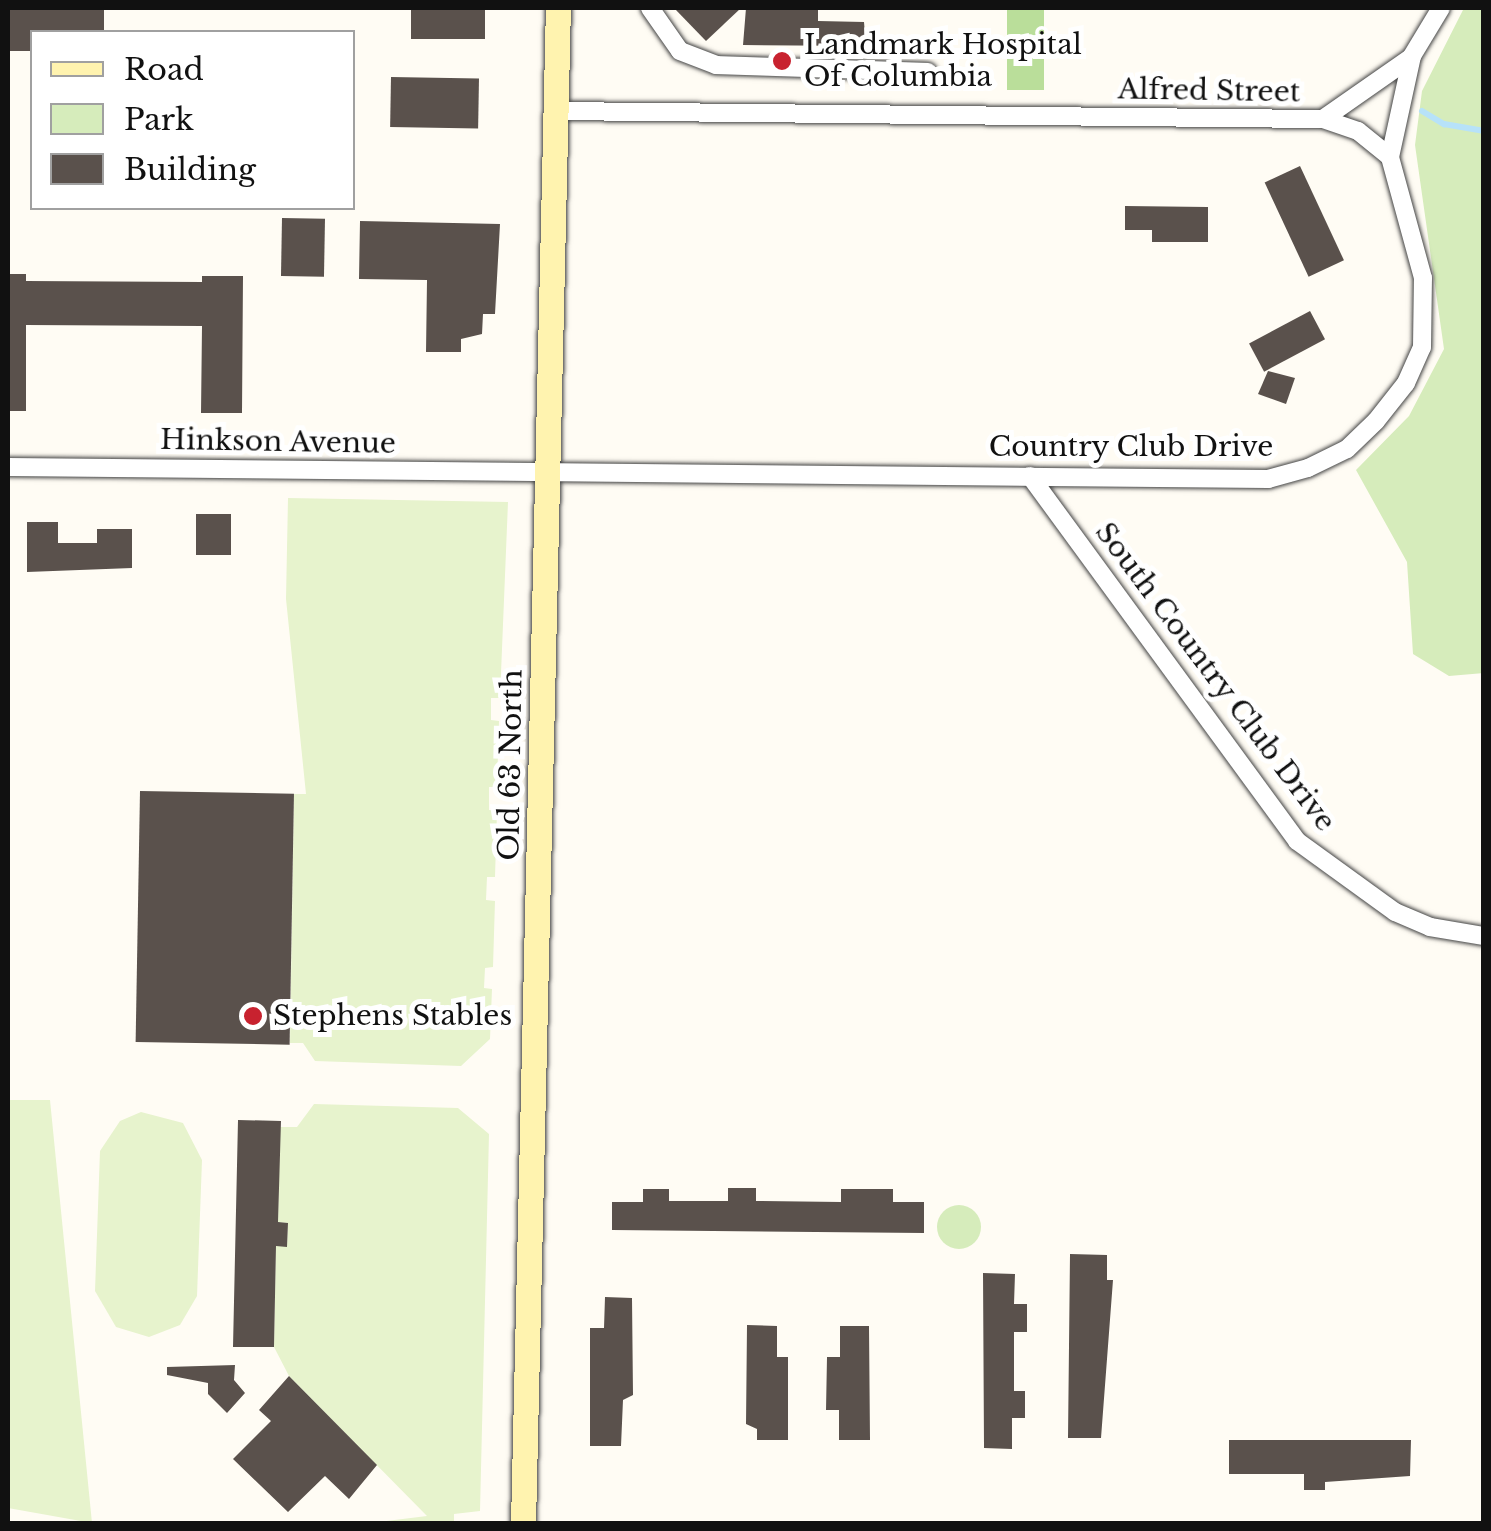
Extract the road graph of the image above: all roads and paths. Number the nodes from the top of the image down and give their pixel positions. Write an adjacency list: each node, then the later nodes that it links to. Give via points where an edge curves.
1 (558, 8): 6 (main road, Old 63 North)
2 (650, 8): 5 (street, via 680,51 716,65)
3 (1440, 8): 4 (street, Country Club Drive)
4 (1412, 56): 7 (street, Alfred Street); 8 (street, Country Club Drive)
5 (928, 72)
6 (555, 111): 7 (street, Alfred Street); 10 (main road, Old 63 North)
7 (1323, 119): 8 (street, Alfred Street, via 1358,130)
8 (1390, 157): 11 (street, Country Club Drive, via 1422,278 1422,347 1406,384 1347,449 1268,478)
9 (8, 467): 10 (street, Hinkson Avenue)
10 (548, 472): 11 (street, Country Club Drive); 13 (main road, Old 63 North)
11 (1030, 476): 12 (street, South Country Club Drive, via 1298,841 1395,912 1430,927)
12 (1484, 936)
13 (523, 1524)

